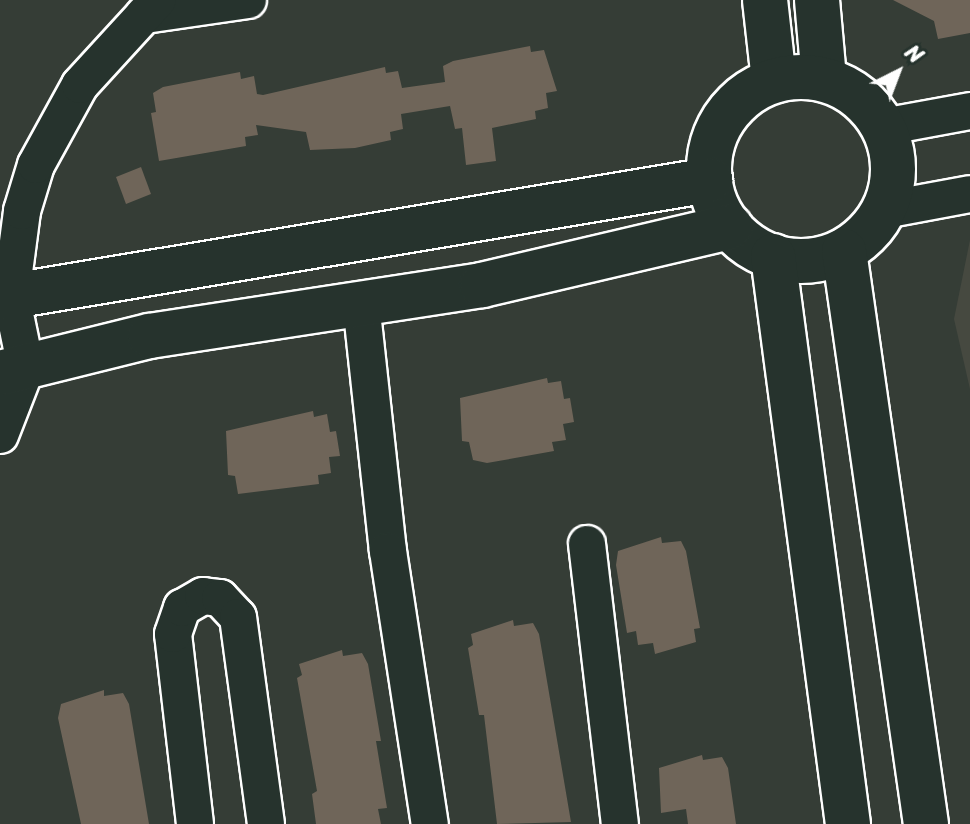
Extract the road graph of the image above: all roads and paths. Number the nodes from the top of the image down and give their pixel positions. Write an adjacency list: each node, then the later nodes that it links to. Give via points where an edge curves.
1 (248, 0): 4 (street)
2 (765, 0): 6 (street)
3 (817, 0): 5 (street)
4 (151, 8): 15 (street, via 80,85 36,165)
5 (824, 79): 6 (street); 8 (street, via 848,89)
6 (774, 80): 9 (street, via 741,99 718,128 710,152)
7 (970, 111): 8 (street)
8 (883, 127): 11 (street, via 892,154 892,183)
9 (710, 180): 12 (street); 15 (street)
10 (970, 194): 11 (street)
11 (884, 210): 13 (street)
12 (730, 227): 14 (street); 16 (street, via 482,285)
13 (844, 251): 14 (street, via 809,260); 25 (street)
14 (773, 256): 24 (street)
15 (4, 300): 17 (street)
16 (361, 303): 17 (street, via 150,336); 22 (street, via 388,551)
17 (13, 370): 18 (street)
18 (0, 435)
19 (587, 544): 23 (street)
20 (195, 824): 21 (street, via 173,634 182,608 203,596 220,598 238,617)
21 (266, 824)
22 (430, 824)
23 (620, 824)
24 (848, 824)
25 (926, 824)

